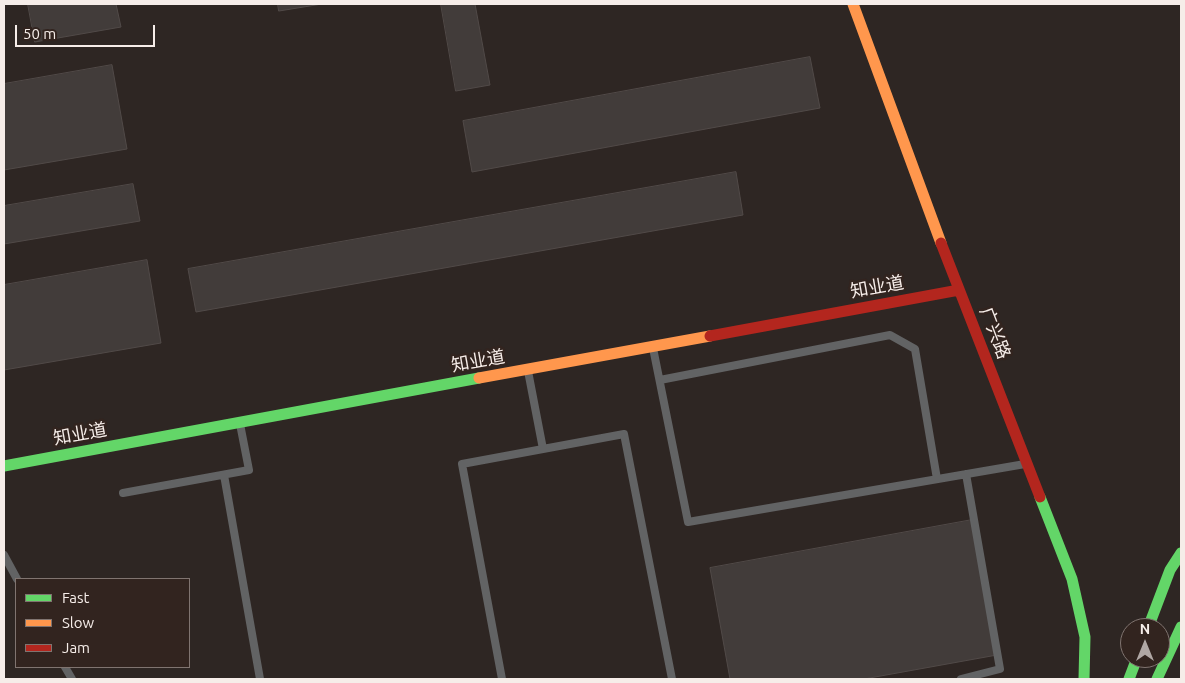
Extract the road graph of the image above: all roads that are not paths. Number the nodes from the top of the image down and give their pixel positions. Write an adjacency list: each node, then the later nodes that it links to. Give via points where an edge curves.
1 (853, 4): 2 (main road, 广兴路)
2 (959, 290): 3 (main road, 知业道); 8 (main road, 广兴路)
3 (653, 346): 4 (main road, 知业道); 5 (lane)
4 (528, 369): 6 (main road, 知业道); 7 (lane)
5 (660, 380): 12 (lane, via 890,335 915,349); 12 (lane, via 688,522)
6 (240, 422): 9 (main road, 知业道); 11 (lane, via 249,470)
7 (542, 449): 22 (lane, via 462,464); 23 (lane, via 624,434)
8 (1026, 464): 10 (lane); 25 (main road, 广兴路, via 1072,580 1085,637)
9 (4, 466)
10 (966, 474): 12 (lane); 24 (lane, via 1000,669)
11 (224, 475): 13 (lane); 21 (lane)
12 (937, 479)
13 (123, 493)
14 (1181, 552): 17 (main road, via 1170,570)
15 (4, 555): 16 (lane)
16 (16, 578)
17 (1152, 618)
18 (1181, 627): 26 (main road)
19 (66, 668): 20 (lane)
20 (72, 679)
21 (260, 679)
22 (502, 679)
23 (672, 679)
24 (961, 679)
25 (1084, 679)
26 (1157, 679)

